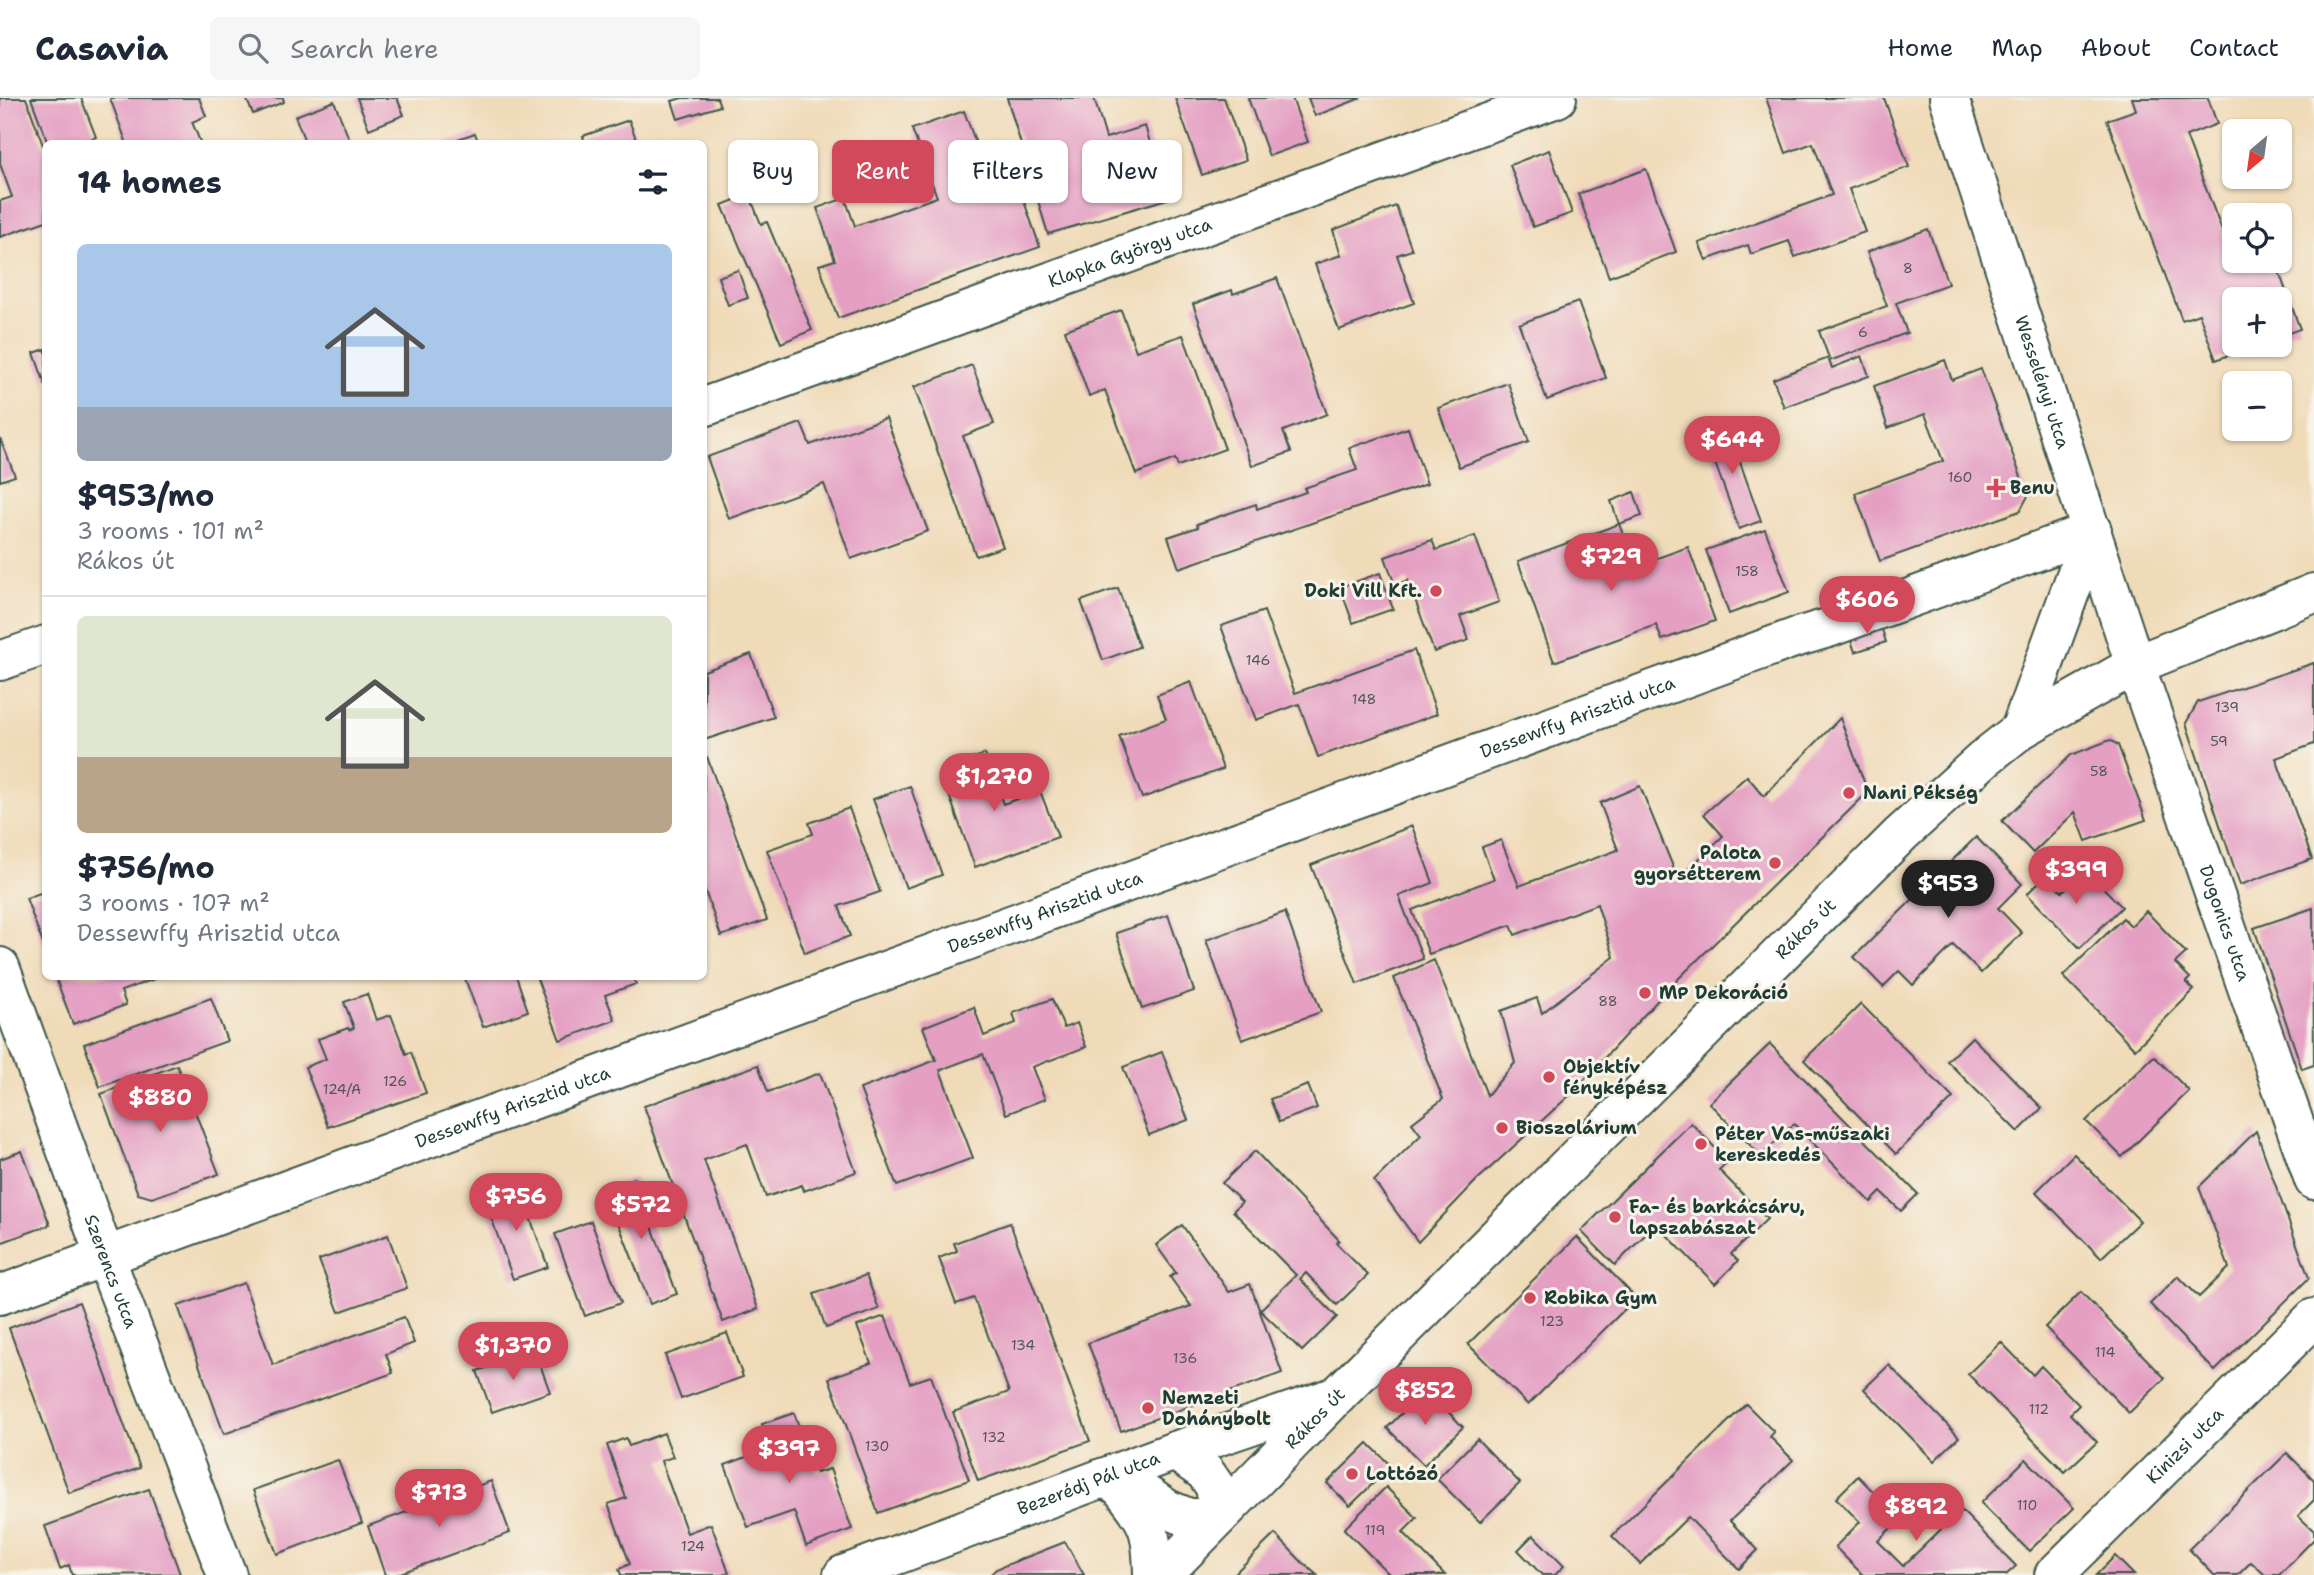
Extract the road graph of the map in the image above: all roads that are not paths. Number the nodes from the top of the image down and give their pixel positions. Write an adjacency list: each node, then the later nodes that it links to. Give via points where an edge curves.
1 (1557, 98): 3 (street, Klapka György utca)
2 (1949, 98): 4 (street, Wesselényi utca)
3 (707, 406)
4 (2092, 531): 8 (street, Wesselényi utca); 9 (street); 12 (street, Dessewffy Arisztid utca)
5 (2314, 593): 8 (street, Rákos út)
6 (42, 646): 7 (street)
7 (0, 661)
8 (2135, 665): 9 (street, Rákos út); 11 (street, Dugonics utca)
9 (2020, 730): 15 (street, Rákos út, via 1901,834)
10 (0, 967): 12 (street, Szerencs utca)
11 (2313, 1175)
12 (105, 1257): 13 (street, Dessewffy Arisztid utca); 19 (street, Szerencs utca)
13 (0, 1295)
14 (2314, 1318): 23 (street, Kinizsi utca)
15 (1336, 1396): 16 (street, Bezerédj Pál utca); 18 (street, Rákos út)
16 (1175, 1451): 17 (street, Bezerédj Pál utca); 18 (street, via 1205,1472 1216,1488)
17 (1110, 1482): 18 (street, via 1139,1490 1189,1518); 20 (street, Bezerédj Pál utca); 21 (street, via 1141,1512 1149,1527)
18 (1217, 1518): 22 (street, Rákos út)
19 (227, 1575)
20 (843, 1575)
21 (1153, 1575)
22 (1162, 1575)
23 (2054, 1575)

